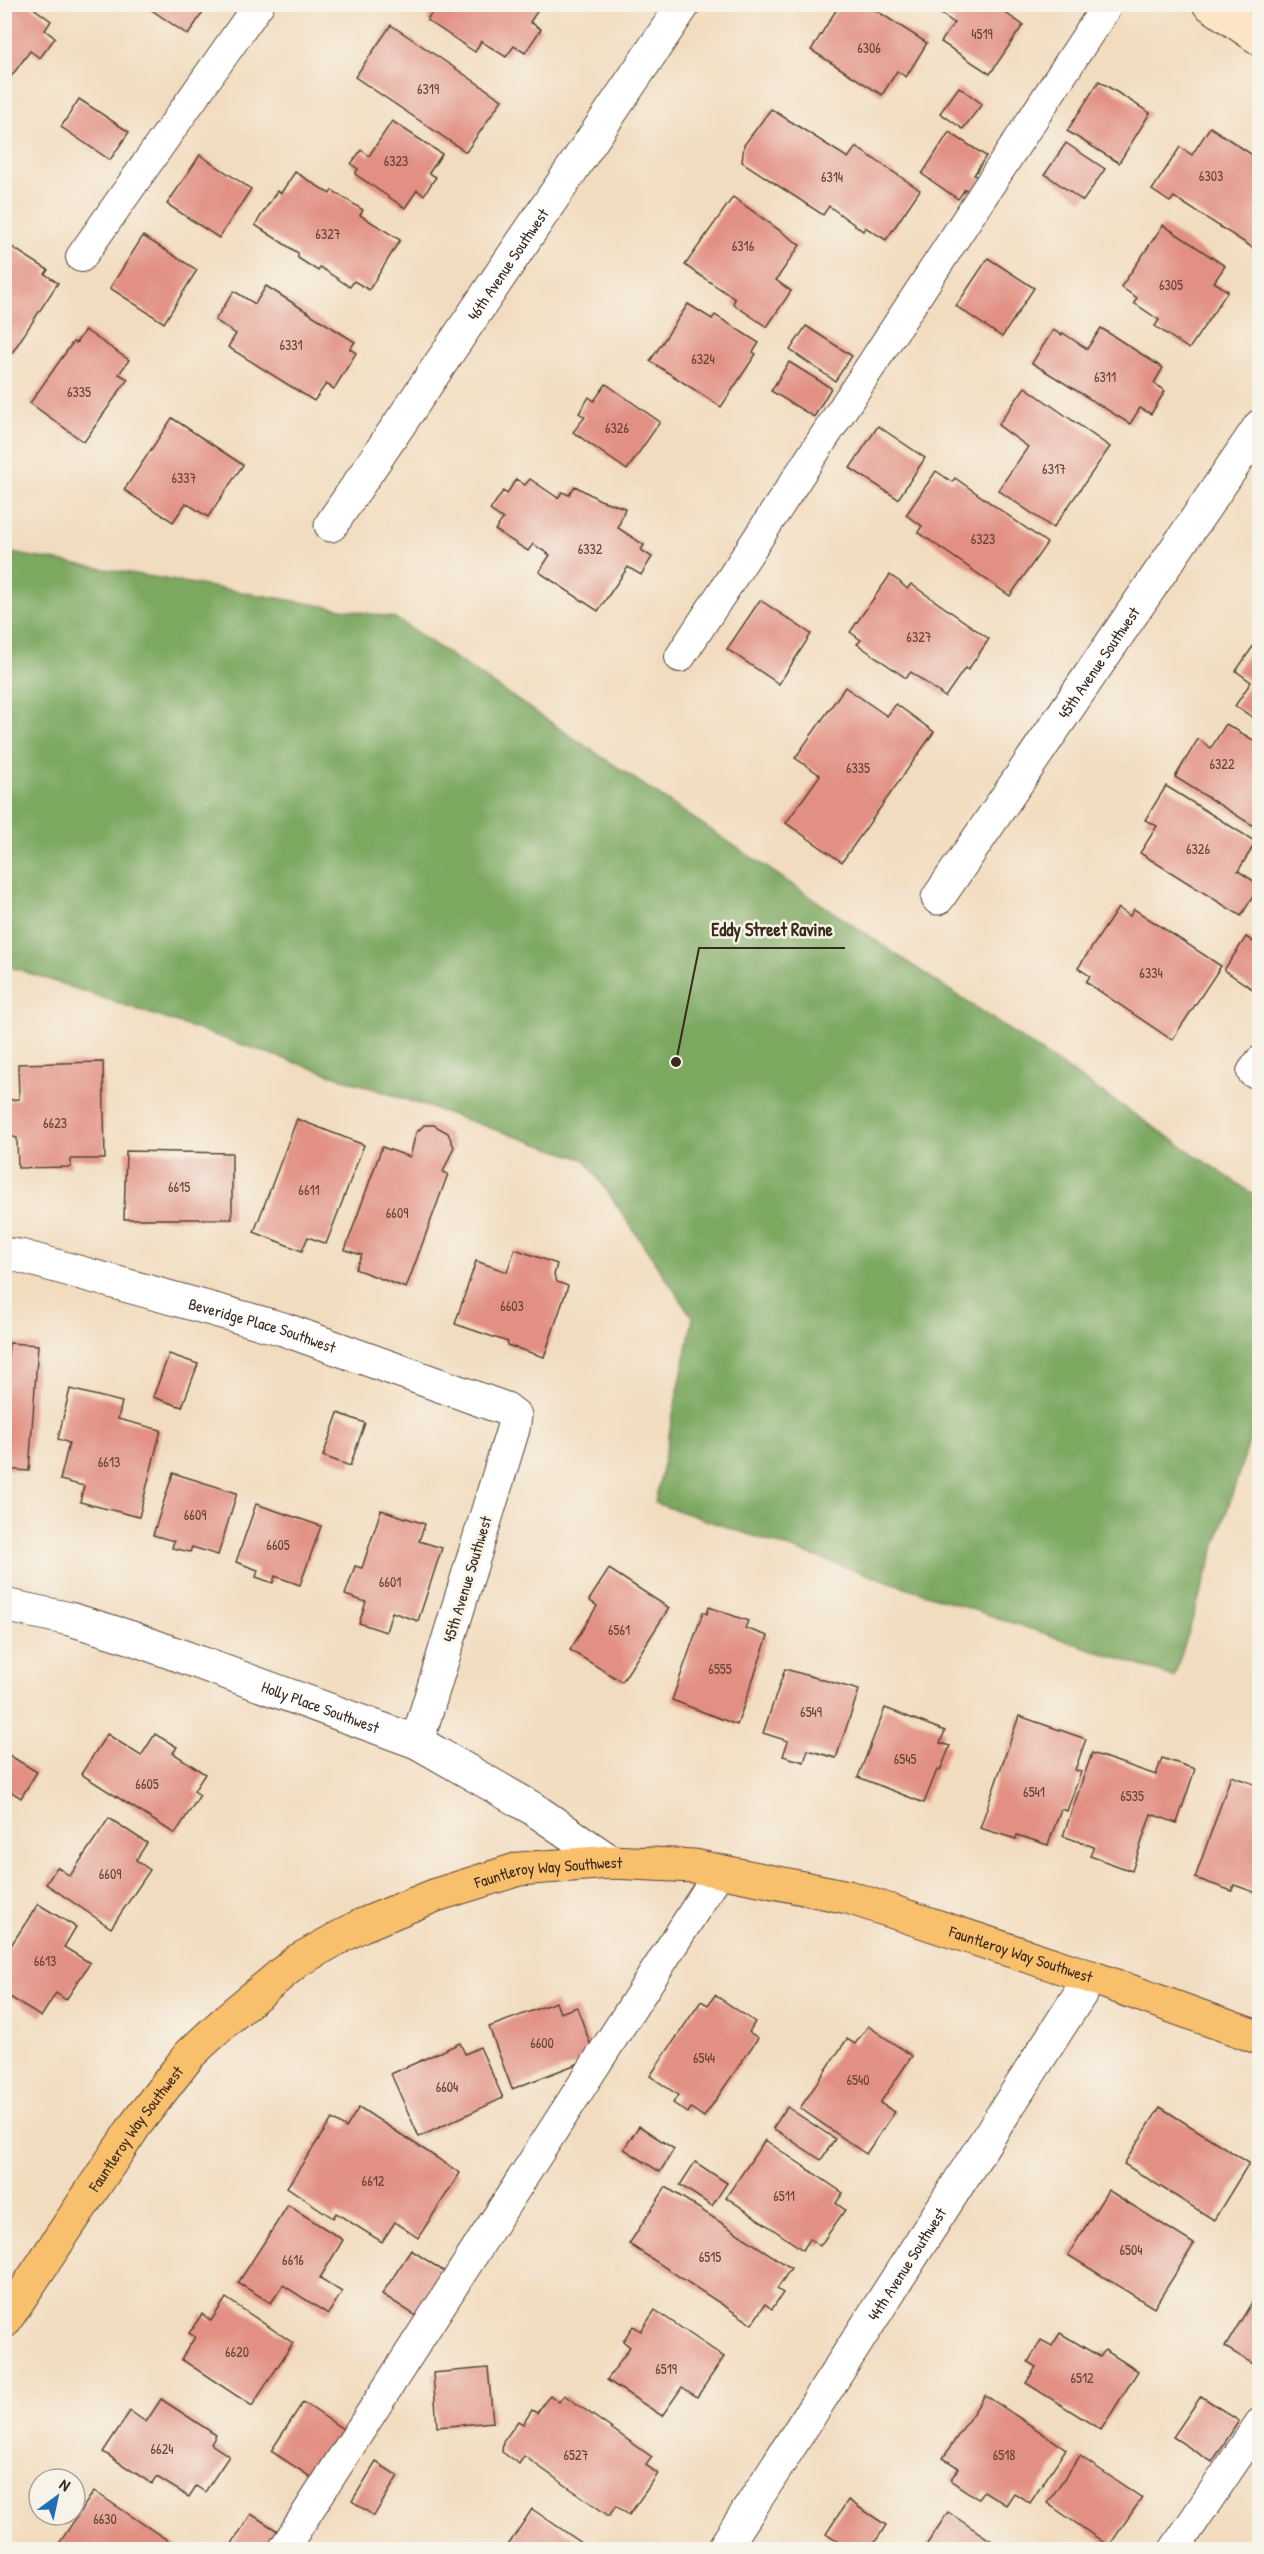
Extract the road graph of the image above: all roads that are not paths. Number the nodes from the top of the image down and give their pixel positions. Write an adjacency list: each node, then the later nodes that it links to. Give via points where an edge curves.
1 (259, 4): 6 (lane)
2 (684, 4): 8 (street, 46th Avenue Southwest)
3 (1108, 4): 9 (lane)
4 (1209, 4): 5 (street)
5 (1260, 39)
6 (81, 256)
7 (1260, 426): 10 (street, 45th Avenue Southwest)
8 (331, 525)
9 (680, 657)
10 (938, 898)
11 (4, 1254): 12 (street, Beveridge Place Southwest, via 284,1329 506,1409)
12 (515, 1416): 14 (street, 45th Avenue Southwest)
13 (4, 1605): 14 (street, Holly Place Southwest, via 129,1637)
14 (417, 1742): 15 (street, Holly Place Southwest, via 532,1808)
15 (611, 1862): 16 (main road, Fauntleroy Way Southwest); 19 (main road, Fauntleroy Way Southwest, via 519,1869 435,1895 360,1926 297,1961 190,2054 136,2124)
16 (720, 1871): 17 (main road, Fauntleroy Way Southwest, via 848,1898); 21 (lane)
17 (1091, 1977): 18 (main road, Fauntleroy Way Southwest); 22 (street, 44th Avenue Southwest)
18 (1260, 2038)
19 (4, 2322)
20 (1254, 2442): 23 (lane)
21 (283, 2550)
22 (723, 2550)
23 (1174, 2550)

